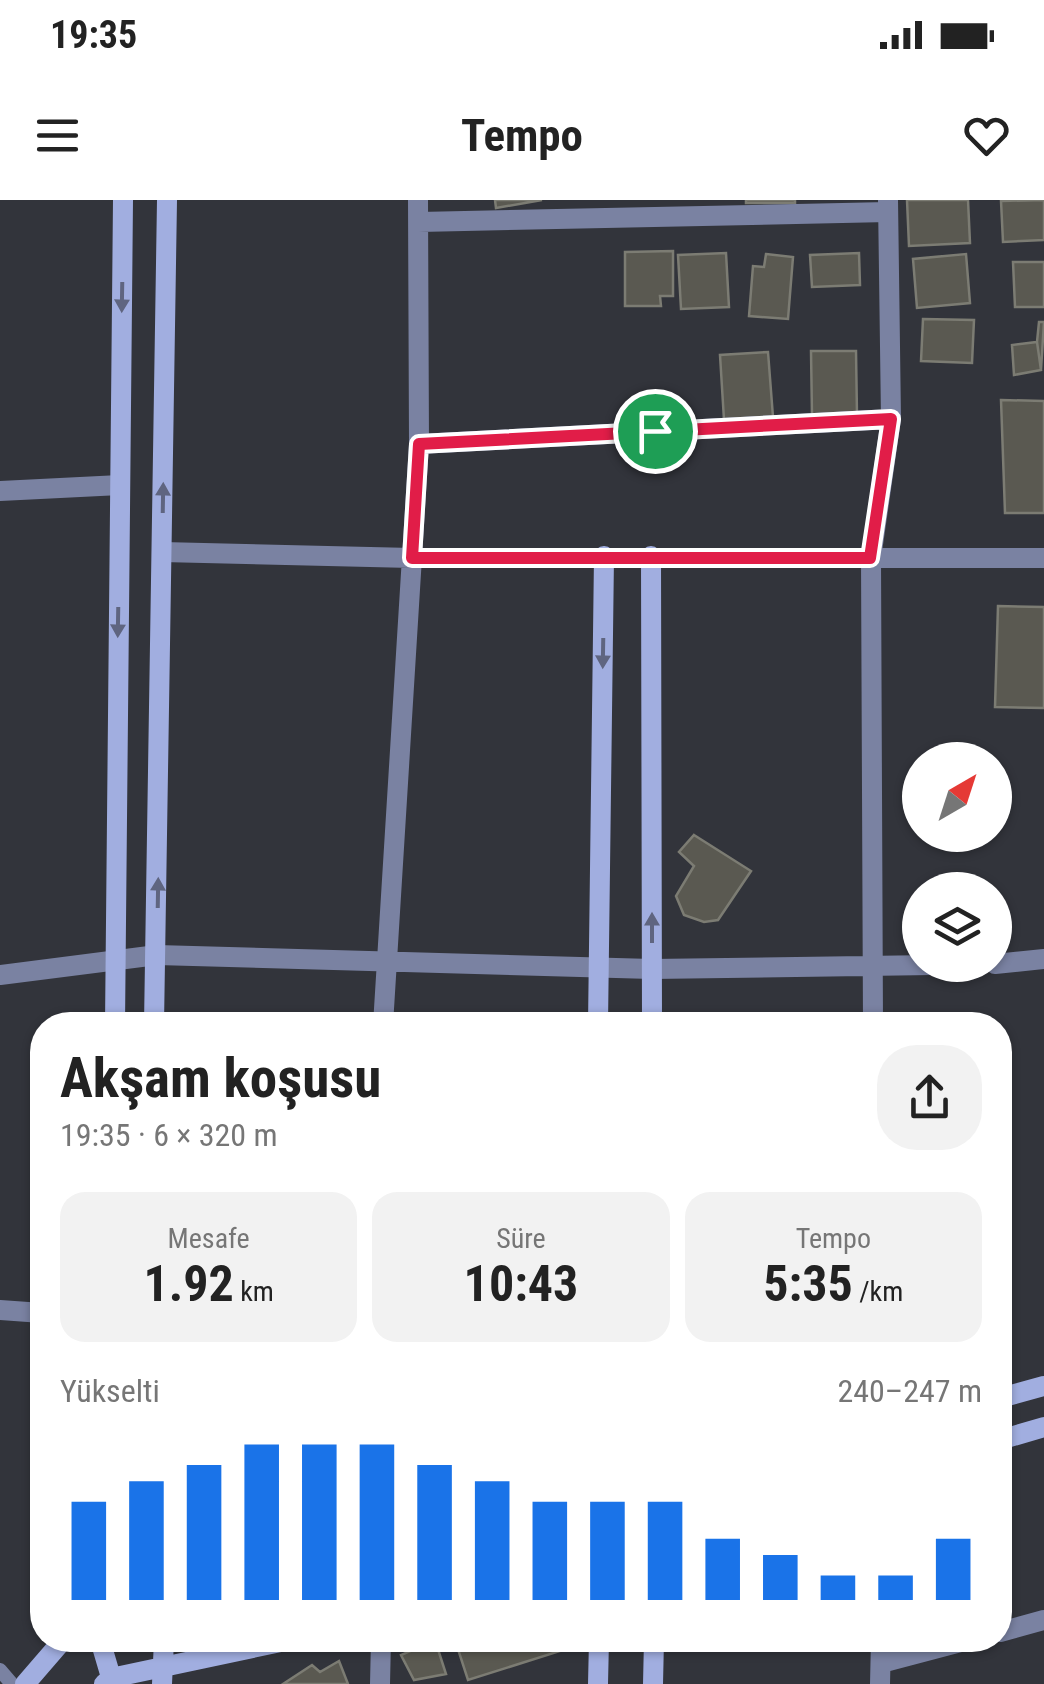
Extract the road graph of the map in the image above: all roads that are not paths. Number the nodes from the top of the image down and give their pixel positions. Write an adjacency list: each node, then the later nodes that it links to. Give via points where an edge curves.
1 (123, 200): 8 (main road, one-way to 8)
2 (167, 200): 10 (main road, one-way to 2)
3 (418, 200): 5 (street)
4 (888, 206): 5 (street); 6 (street)
5 (419, 222): 7 (street)
6 (891, 419): 7 (street); 14 (street)
7 (419, 444): 13 (street)
8 (120, 485): 9 (street); 18 (main road, one-way to 18)
9 (0, 490)
10 (162, 552): 13 (street); 16 (main road, one-way to 10)
11 (604, 556): 12 (street); 13 (street); 23 (main road, one-way to 23)
12 (651, 556): 14 (street); 24 (main road, one-way to 12)
13 (412, 558): 19 (street)
14 (870, 558): 15 (street); 21 (street)
15 (1044, 558)
16 (157, 955): 18 (street); 19 (street); 27 (main road)
17 (1044, 959): 20 (street)
18 (115, 960): 25 (street); 26 (main road)
19 (384, 962): 23 (street); 28 (street)
20 (1012, 962)
21 (872, 966): 22 (street); 24 (street); 31 (street)
22 (902, 966)
23 (598, 967): 24 (street); 29 (main road)
24 (652, 968): 30 (main road)
25 (0, 975)
26 (115, 1012)
27 (155, 1012)
28 (383, 1012)
29 (598, 1012)
30 (652, 1012)
31 (873, 1012)
32 (0, 1310): 33 (street)
33 (30, 1312)
34 (1044, 1386): 35 (main road)
35 (1012, 1395)
36 (1044, 1427): 37 (main road)
37 (1012, 1436)
38 (1044, 1620): 39 (street)
39 (1012, 1629)
40 (52, 1652): 52 (main road)
41 (103, 1652): 50 (main road)
42 (248, 1652): 49 (main road)
43 (381, 1652): 53 (street)
44 (599, 1652): 54 (main road)
45 (654, 1652): 55 (main road)
46 (937, 1652): 48 (street)
47 (0, 1670): 51 (lane)
48 (881, 1674)
49 (163, 1676): 50 (main road)
50 (109, 1682)
51 (12, 1684)
52 (25, 1684)
53 (380, 1684)
54 (598, 1684)
55 (653, 1684)

